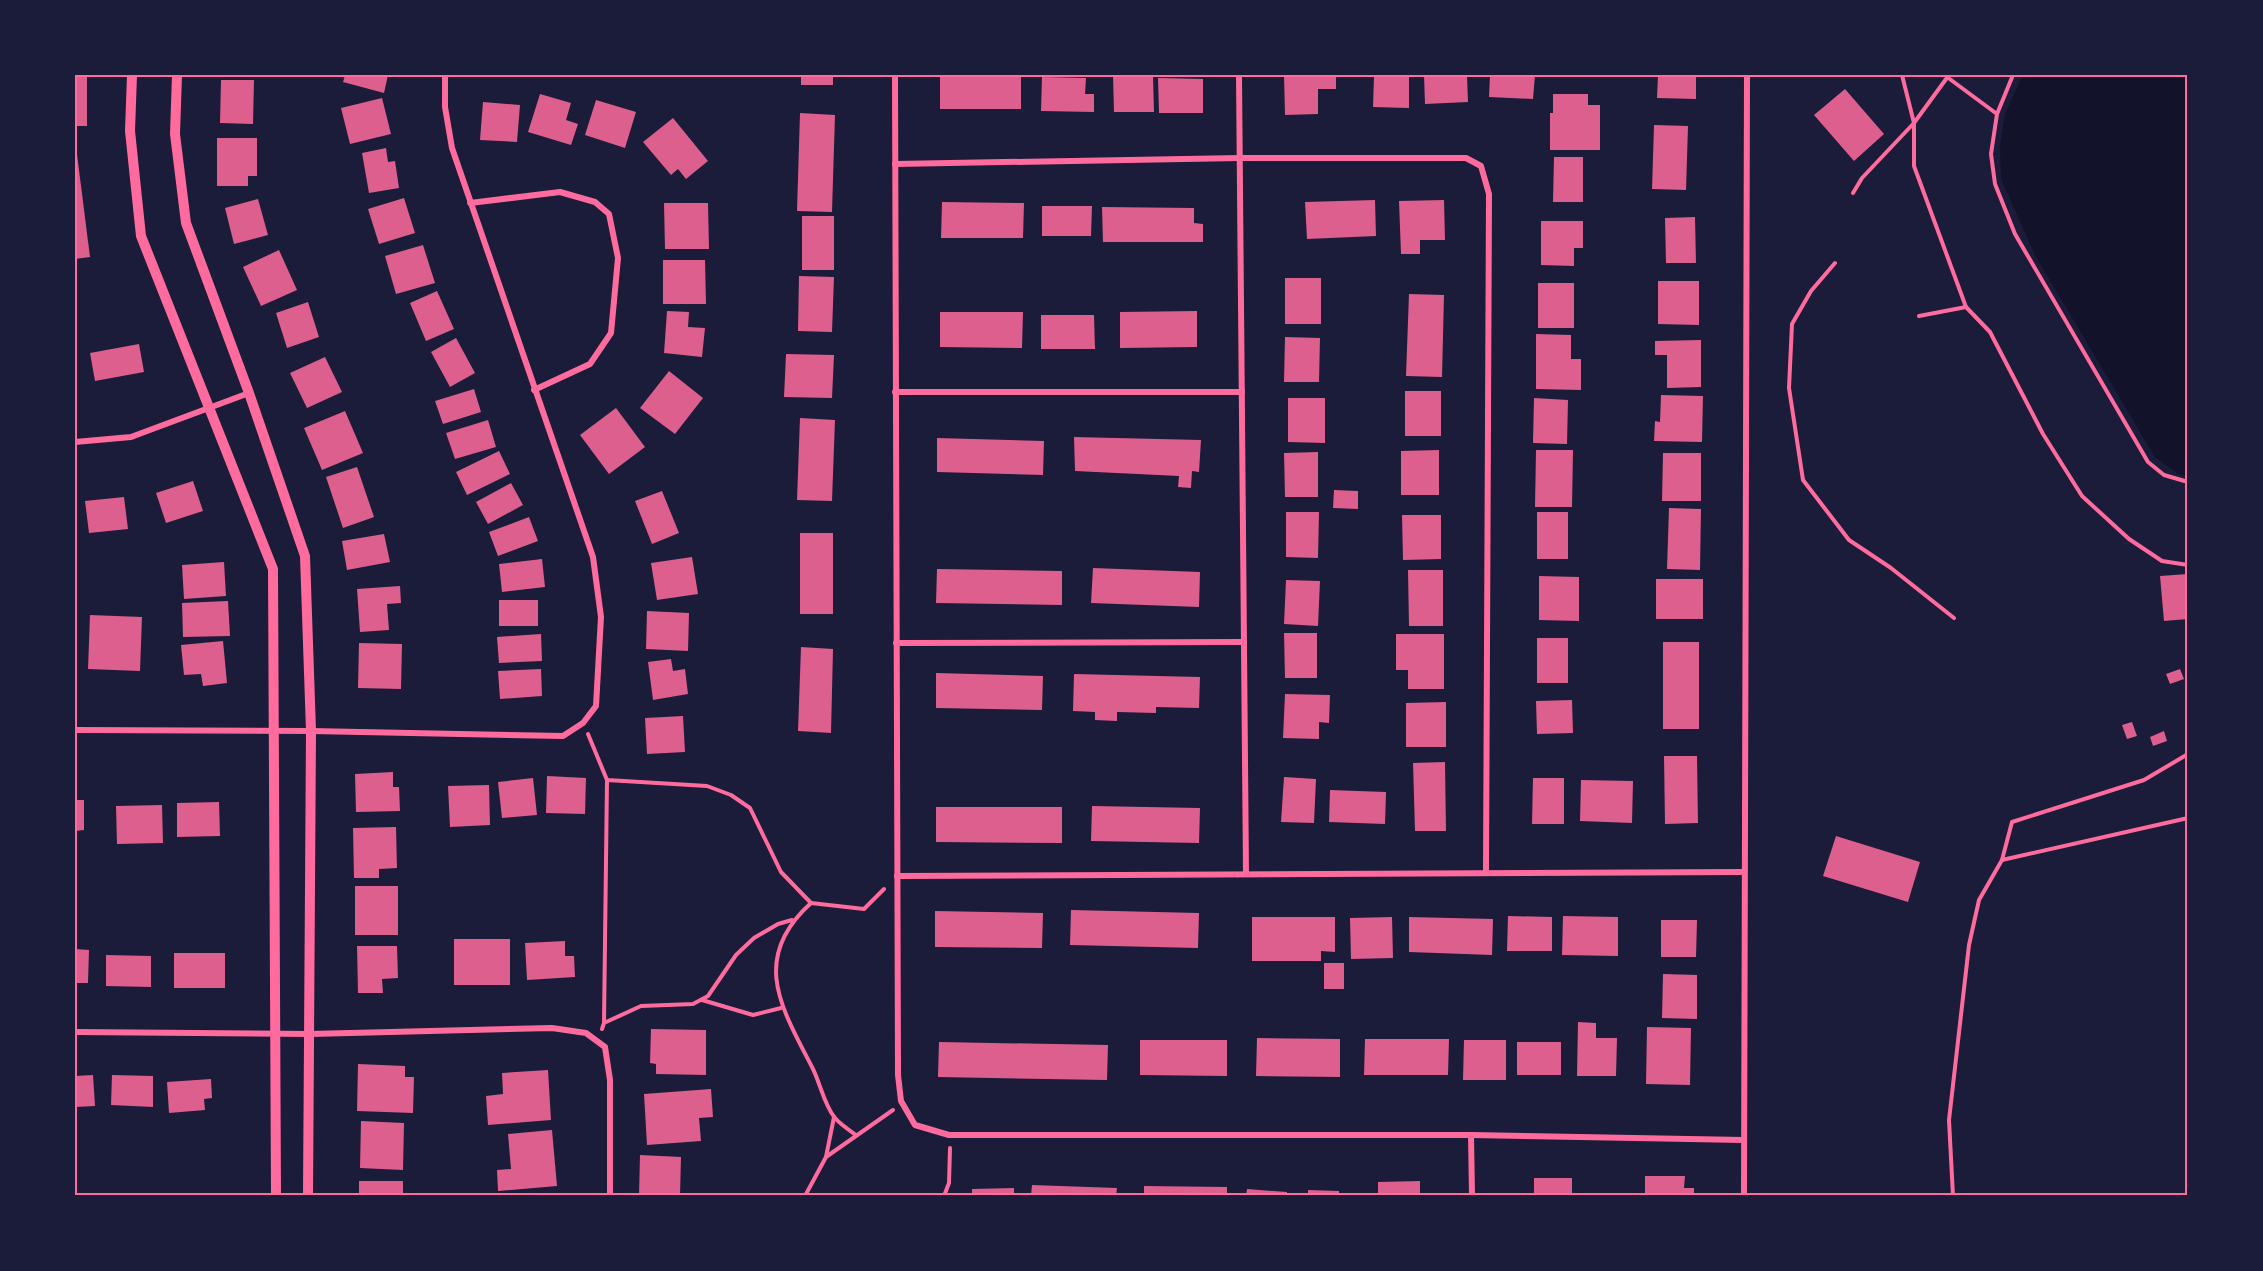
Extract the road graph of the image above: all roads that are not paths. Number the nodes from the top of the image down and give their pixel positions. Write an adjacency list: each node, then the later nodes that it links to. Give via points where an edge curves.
1 (132, 75): 14 (street, via 130,131 141,236)
2 (177, 75): 13 (street, via 175,134 186,224)
3 (445, 75): 9 (street, via 445,107 452,148)
4 (895, 75): 8 (street)
5 (1239, 75): 7 (street)
6 (1747, 75): 21 (street)
7 (1240, 158): 8 (street); 12 (street); 22 (street, via 1466,158 1481,166 1489,194)
8 (895, 164): 11 (street)
9 (470, 203): 10 (street); 10 (street, via 560,192 595,202 609,214 618,258 611,333 590,364)
10 (534, 390): 20 (street, via 593,557 601,617 596,706 583,723 563,736)
11 (896, 392): 12 (street); 17 (street)
12 (1242, 392): 16 (street)
13 (249, 393): 14 (street); 20 (street, via 305,556)
14 (210, 409): 15 (street, via 131,437); 19 (street, via 273,568)
15 (75, 442)
16 (1244, 642): 17 (street); 23 (street)
17 (896, 643): 24 (street)
18 (75, 730): 19 (street)
19 (273, 730): 20 (street); 26 (street)
20 (311, 731): 27 (street)
21 (1744, 872): 22 (street); 29 (street)
22 (1486, 873): 23 (street)
23 (1246, 874): 24 (street)
24 (897, 876): 28 (street, via 898,1075 901,1101 915,1125 949,1135)
25 (75, 1032): 26 (street)
26 (276, 1033): 27 (street); 30 (street)
27 (310, 1034): 31 (street); 32 (street, via 552,1028 586,1033 605,1047 610,1080)
28 (1471, 1135): 29 (street); 33 (street)
29 (1744, 1140): 34 (street)
30 (276, 1196)
31 (308, 1196)
32 (610, 1196)
33 (1472, 1196)
34 (1744, 1196)

